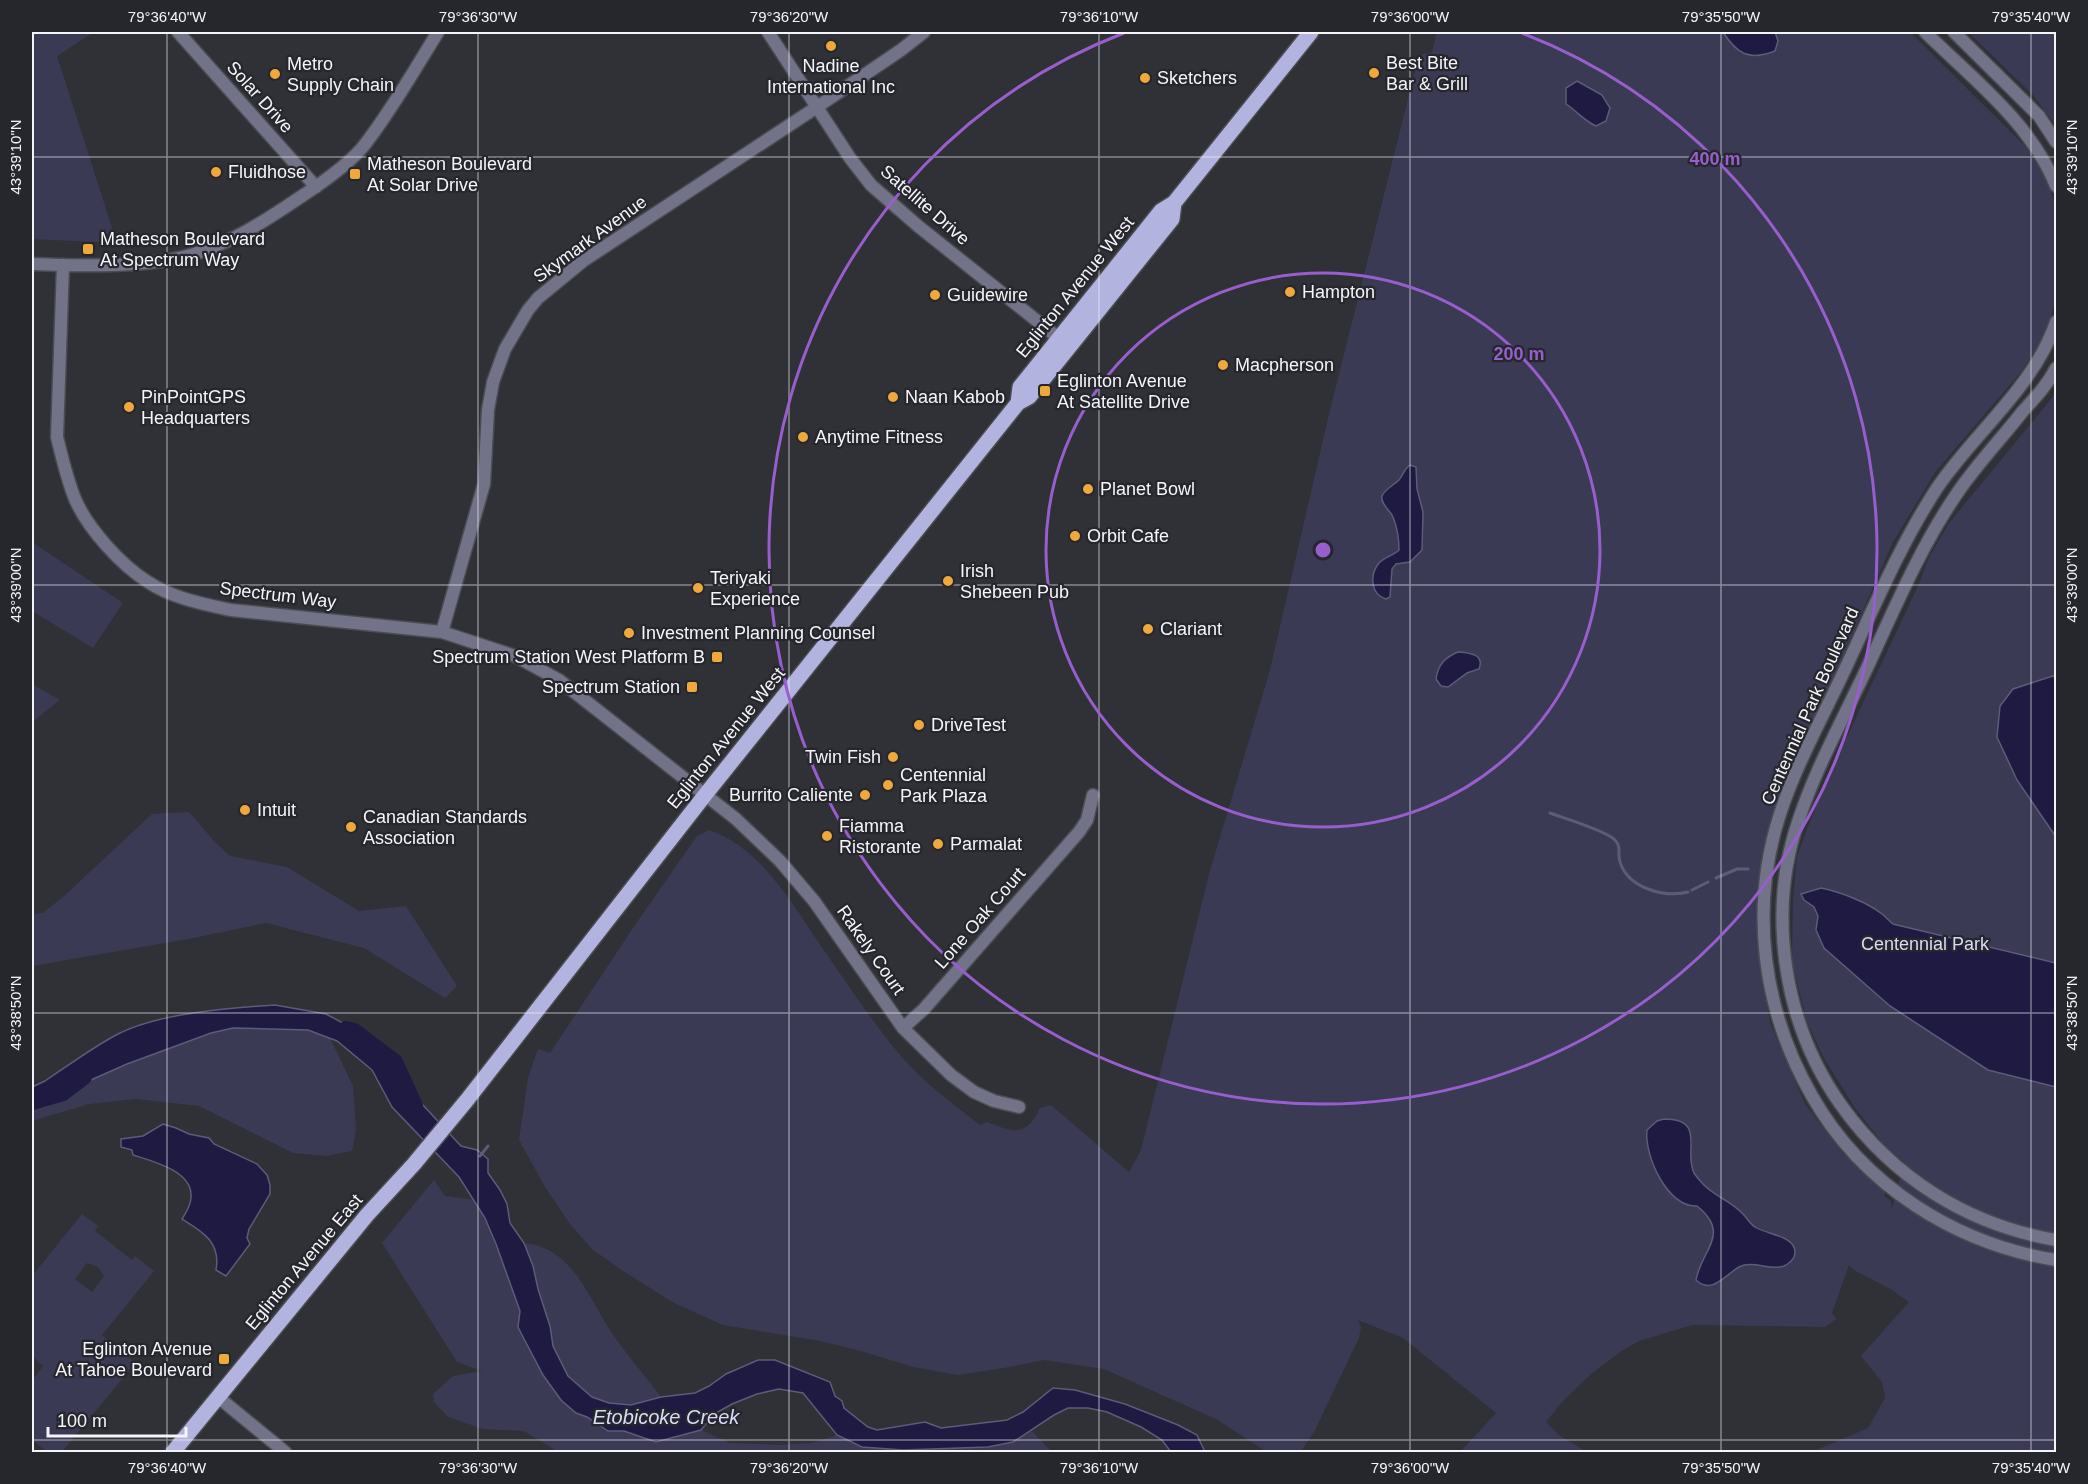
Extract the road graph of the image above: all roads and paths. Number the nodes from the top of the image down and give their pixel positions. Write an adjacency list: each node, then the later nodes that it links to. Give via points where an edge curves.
1 (178, 32): 11 (street, Solar Drive)
2 (438, 32): 11 (street, via 365,145)
3 (768, 32): 8 (street, Satellite Drive)
4 (924, 32): 8 (street, Skymark Avenue)
5 (1311, 32): 15 (main road, Eglinton Avenue West, via 1174,203 1161,211)
6 (1925, 32): 10 (street, via 2022,128)
7 (1954, 32): 9 (street, via 2039,116)
8 (817, 107): 15 (street, Satellite Drive, via 871,185); 17 (street, Skymark Avenue, via 583,261 528,310 505,349 493,382 484,484)
9 (2056, 142)
10 (2056, 186)
11 (316, 187): 13 (street, via 260,225 189,256 141,263)
12 (32, 264): 13 (street)
13 (63, 265): 17 (street, Spectrum Way, via 57,437 76,501 119,558 148,582 197,603)
14 (2056, 322): 24 (street, Centennial Park Boulevard, via 2040,359 1939,485 1901,549 1780,814 1770,855 1763,921 1772,998 1792,1060 1819,1109 1852,1151 1894,1191 1944,1223 2008,1250)
15 (1064, 342): 18 (main road, Eglinton Avenue West, via 1029,398 1018,403)
16 (2056, 368): 23 (street, Centennial Park Boulevard, via 1959,490 1919,557 1798,821 1786,875 1782,924 1791,994 1810,1051 1835,1097 1870,1142 1935,1196 2016,1232)
17 (442, 632): 18 (street, Spectrum Way, via 515,656 559,680)
18 (705, 795): 20 (street, Rakely Court, via 788,868); 21 (main road, Eglinton Avenue West)
19 (1093, 795): 20 (street, Lone Oak Court, via 1088,820 1079,832)
20 (903, 1028): 22 (street, Rakely Court, via 974,1092)
21 (467, 1100): 25 (main road, Eglinton Avenue East)
22 (1019, 1107)
23 (2056, 1240)
24 (2056, 1260)
25 (218, 1397): 26 (main road, Eglinton Avenue East); 27 (street)
26 (173, 1452)
27 (285, 1452)

